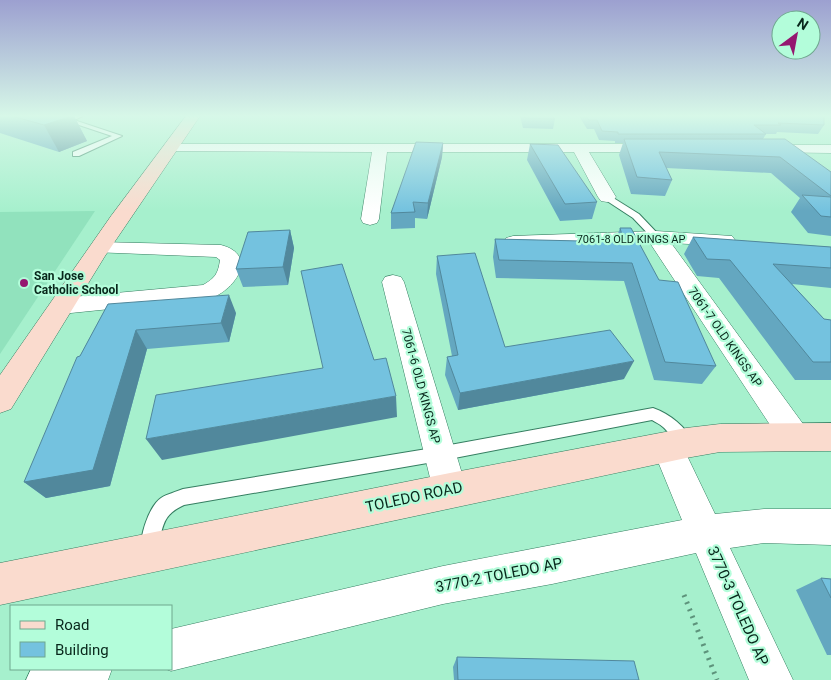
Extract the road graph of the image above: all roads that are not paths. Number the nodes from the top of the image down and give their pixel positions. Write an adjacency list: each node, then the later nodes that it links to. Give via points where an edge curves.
1 (91, 148): 9 (lane)
2 (170, 148): 3 (street); 16 (street)
3 (380, 148): 4 (street); 12 (street)
4 (579, 148): 5 (street); 11 (street)
5 (666, 148)
6 (753, 148): 7 (street)
7 (792, 149): 8 (street); 10 (street)
8 (831, 149)
9 (76, 154)
10 (815, 165)
11 (607, 197): 13 (lane, via 636,216)
12 (370, 219)
13 (656, 237): 14 (street, 7061-8 OLD KINGS AP); 15 (street, 7061-8 OLD KINGS AP); 20 (street, 7061-7 OLD KINGS AP)
14 (495, 242)
15 (748, 242)
16 (100, 248): 18 (street); 18 (street, via 221,251 230,258 229,275 223,284 208,292)
17 (393, 282): 23 (street, 7061-6 OLD KINGS AP)
18 (61, 306): 19 (street)
19 (0, 400)
20 (795, 437): 21 (street, TOLEDO ROAD); 22 (street, TOLEDO ROAD, via 720,438)
21 (831, 437)
22 (676, 445): 23 (lane, via 668,422 653,414); 24 (street, TOLEDO ROAD); 26 (street, 3770-3 TOLEDO AP)
23 (439, 454): 24 (street, 7061-6 OLD KINGS AP); 27 (lane, via 183,497 165,505 154,524)
24 (450, 490): 27 (street, TOLEDO ROAD)
25 (831, 527): 26 (street, 3770-2 TOLEDO AP, via 764,526)
26 (705, 533): 29 (street, 3770-2 TOLEDO AP, via 443,585); 32 (street, 3770-3 TOLEDO AP)
27 (148, 552): 28 (street, TOLEDO ROAD)
28 (0, 584)
29 (172, 650)
30 (87, 670): 31 (street)
31 (48, 680)
32 (771, 680)

